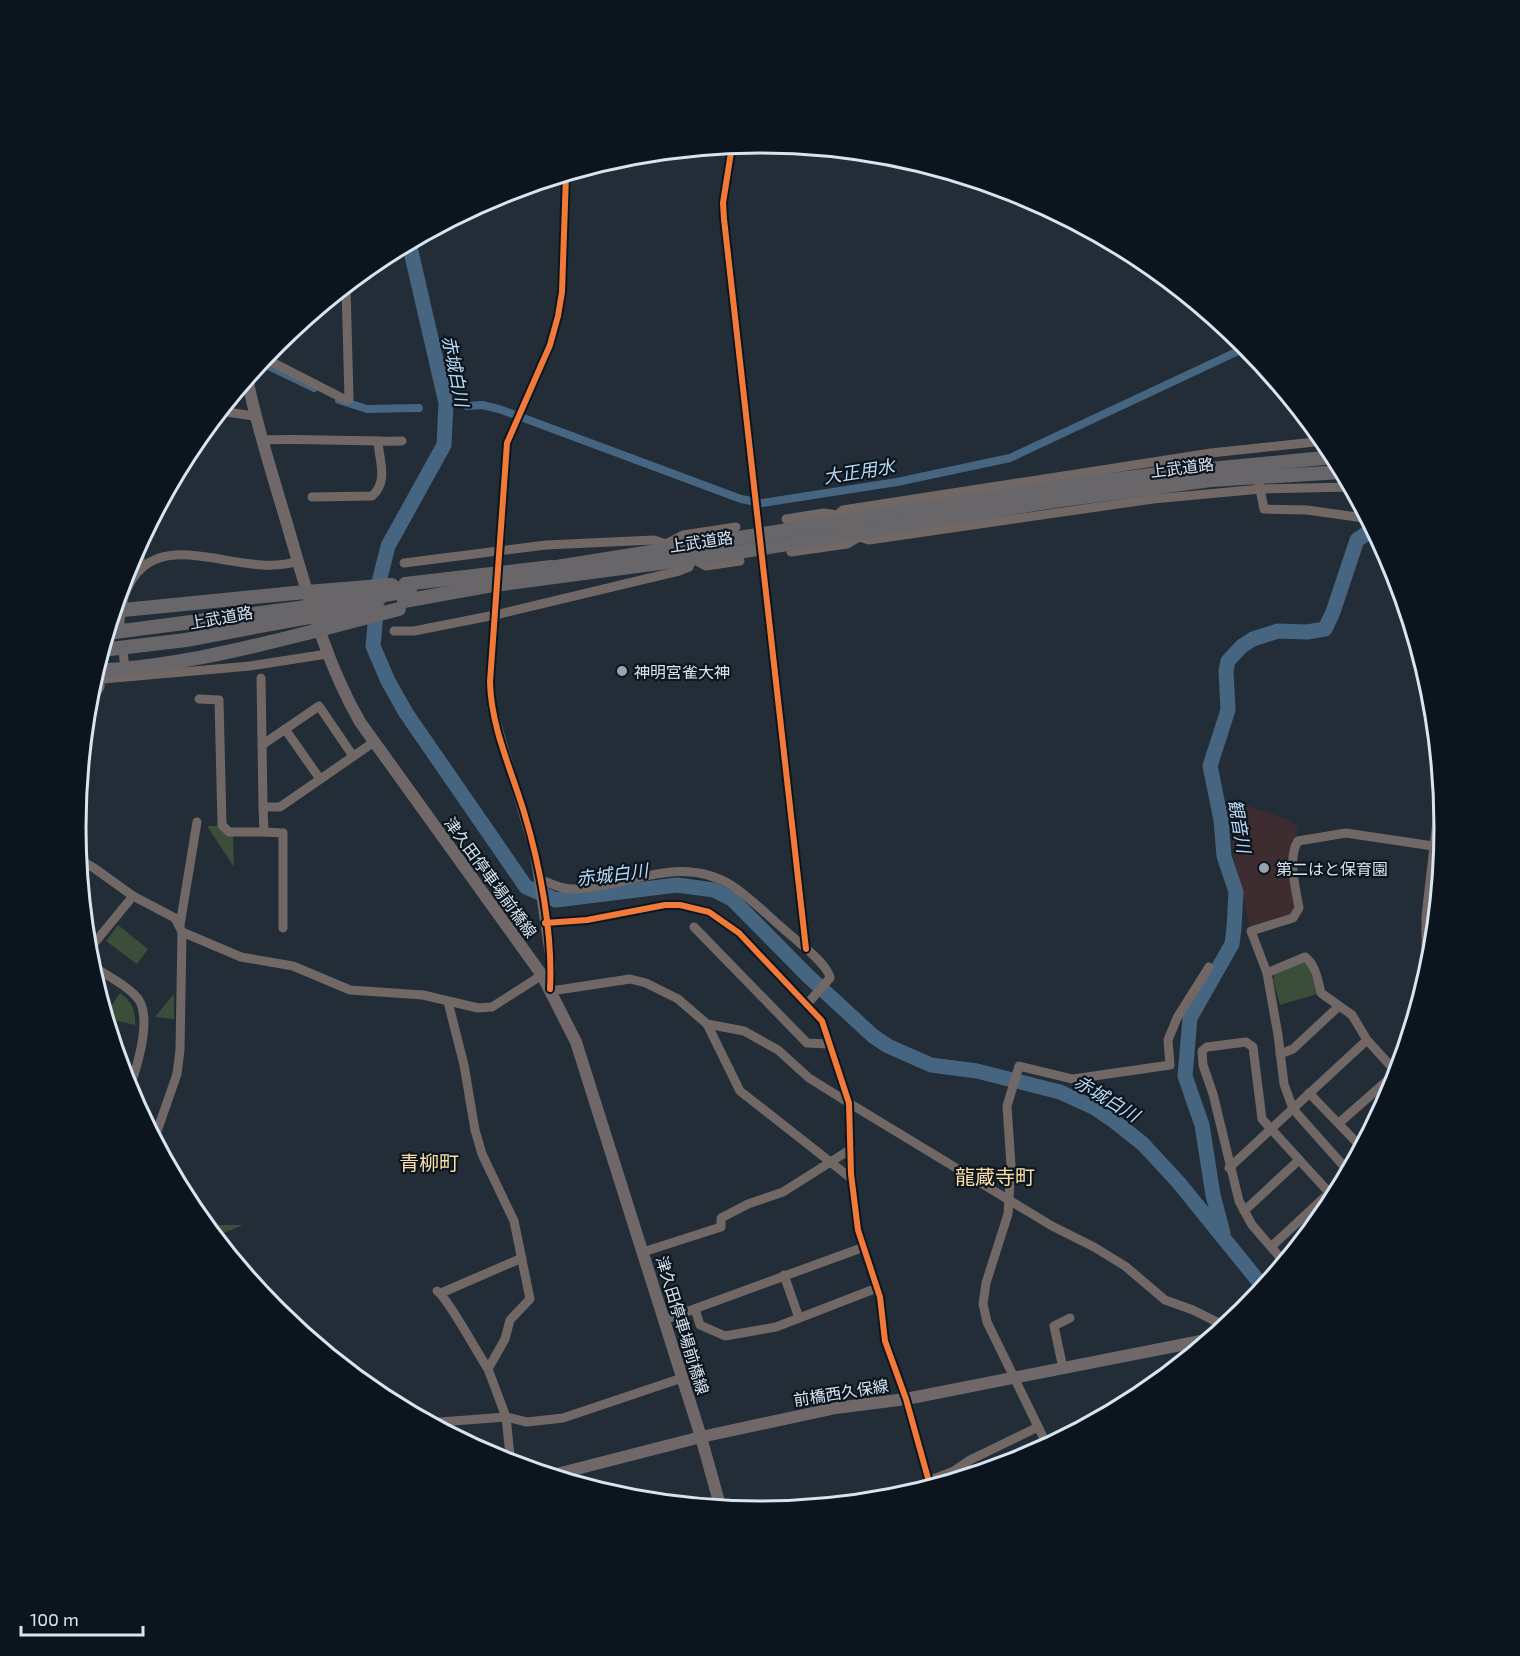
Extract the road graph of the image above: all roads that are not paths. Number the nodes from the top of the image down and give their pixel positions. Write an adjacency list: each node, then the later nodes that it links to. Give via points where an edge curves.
1 (731, 154): 22 (street, via 724,219)
2 (566, 182): 24 (street, via 558,316 550,345 507,443)
3 (346, 295): 4 (street, via 349,399)
4 (272, 363)
5 (249, 388): 7 (main road, 津久田停車場前橋線)
6 (229, 412): 7 (street)
7 (254, 416): 8 (main road, 津久田停車場前橋線)
8 (262, 440): 9 (street); 27 (main road, 津久田停車場前橋線)
9 (378, 441): 10 (street); 16 (street, via 384,478 372,496)
10 (402, 441)
11 (1314, 443): 18 (street, via 843,510)
12 (1324, 458): 21 (highway, 上武道路, via 1088,483)
13 (1333, 473): 21 (highway, 上武道路, via 1210,480)
14 (1260, 484): 15 (street); 19 (street, via 1264,509 1307,510); 21 (street, via 869,540)
15 (1341, 487)
16 (312, 497)
17 (786, 519): 18 (street, via 824,513)
18 (837, 519): 21 (highway, 上武道路); 22 (highway, 上武道路)
19 (1359, 520)
20 (736, 527): 23 (street, via 677,537)
21 (857, 530): 22 (highway, 上武道路); 25 (street, via 847,544)
22 (762, 542): 26 (highway, 上武道路); 69 (street)
23 (669, 547): 24 (street, via 654,540); 26 (highway, 上武道路); 34 (highway, 上武道路)
24 (500, 550): 28 (street); 31 (street)
25 (791, 552)
26 (693, 553): 29 (street, via 706,566); 34 (highway, 上武道路); 38 (street, via 689,567 678,571)
27 (298, 561): 32 (street, via 281,566 255,566 179,554 154,560); 45 (main road, 津久田停車場前橋線)
28 (499, 561)
29 (741, 561)
30 (140, 563): 32 (street)
31 (404, 563)
32 (140, 569): 33 (street)
33 (134, 577)
34 (405, 596): 36 (highway, bridge, via 295,593); 37 (highway, 上武道路, bridge); 46 (highway, bridge, via 307,633 189,662)
35 (496, 601): 38 (street)
36 (121, 610)
37 (298, 614): 42 (highway, 上武道路); 43 (highway, 上武道路, via 186,640)
38 (495, 615): 41 (street, via 414,631); 61 (street, via 492,708 529,831)
39 (119, 619): 40 (street)
40 (120, 626)
41 (394, 631)
42 (114, 632)
43 (109, 649)
44 (123, 650): 46 (street)
45 (327, 654): 48 (street, via 250,666); 52 (main road, 津久田停車場前橋線, via 346,699)
46 (125, 670): 47 (highway)
47 (103, 675)
48 (103, 677)
49 (261, 678): 53 (street)
50 (199, 699): 58 (street, via 219,700 222,825 229,832)
51 (285, 729): 53 (street); 54 (street, via 319,706); 55 (street)
52 (374, 742): 54 (street); 73 (main road, 津久田停車場前橋線)
53 (262, 745): 56 (street)
54 (353, 756): 55 (street)
55 (320, 779): 56 (street, via 280,807)
56 (263, 807): 58 (street)
57 (197, 822): 65 (street)
58 (264, 832): 66 (street, via 283,833)
59 (1433, 846): 67 (street); 72 (street, via 1346,833 1298,841 1294,847 1294,880 1299,908 1293,918 1251,931)
60 (87, 863): 62 (street)
61 (539, 879): 63 (street); 69 (street, via 573,890 643,874 704,874 730,885)
62 (133, 896): 65 (street, via 175,918); 68 (street)
63 (545, 920): 74 (street); 76 (street, via 587,920 680,905 709,912 739,933)
64 (694, 927): 80 (street, via 807,1043)
65 (181, 928): 75 (street, via 241,957 292,966 350,990 423,995); 88 (street, via 180,1050 177,1074)
66 (283, 928)
67 (1426, 935)
68 (95, 942)
69 (806, 949): 76 (street, via 830,978)
70 (1209, 967): 101 (street, via 1168,1040 1170,1065 1073,1078 1019,1066 1009,1102)
71 (101, 973): 83 (street, via 138,1000 143,1010)
72 (1267, 973): 77 (street, via 1305,957 1317,974 1321,993); 81 (street)
73 (542, 975): 74 (main road, 津久田停車場前橋線); 75 (street, via 492,1007)
74 (550, 990): 78 (street, via 630,979 678,999); 106 (main road, 津久田停車場前橋線, via 576,1042)
75 (448, 1002): 108 (street, via 475,1130 482,1154 514,1221)
76 (808, 1002): 80 (street, via 822,1021)
77 (1339, 1006): 79 (street, via 1352,1016); 81 (street, via 1293,1049)
78 (707, 1024): 86 (street, via 744,1031 778,1050 809,1078); 96 (street, via 740,1091)
79 (1367, 1040): 82 (street); 85 (street)
80 (828, 1044): 86 (street)
81 (1281, 1054): 87 (street, via 1284,1084)
82 (1391, 1066)
83 (133, 1076)
84 (1383, 1085): 89 (street)
85 (1310, 1093): 87 (street); 89 (street)
86 (849, 1104): 94 (street); 101 (street)
87 (1293, 1109): 92 (street); 97 (street)
88 (160, 1121): 90 (street); 91 (street)
89 (1339, 1124): 93 (street)
90 (154, 1125)
91 (157, 1130)
92 (1270, 1130): 95 (street); 98 (street); 98 (street, via 1262,1119 1253,1047 1246,1042 1202,1051)
93 (1356, 1142)
94 (851, 1149): 96 (street); 99 (street)
95 (1299, 1161): 100 (street); 103 (street)
96 (831, 1163): 99 (street); 106 (street, via 783,1192 721,1218 721,1227)
97 (1344, 1166)
98 (1229, 1168): 103 (street)
99 (852, 1179): 104 (street)
100 (1328, 1192)
101 (1008, 1198): 115 (street, via 1125,1266 1165,1300); 120 (street, via 1008,1214 983,1304 987,1322)
102 (1317, 1209): 105 (street)
103 (1244, 1211): 105 (street)
104 (864, 1247): 109 (street); 110 (street)
105 (1271, 1247): 107 (street)
106 (643, 1252): 114 (main road, 津久田停車場前橋線)
107 (1280, 1257)
108 (522, 1258): 118 (street, via 530,1299 510,1320 505,1339); 118 (street, via 439,1292)
109 (784, 1275): 111 (street); 112 (street)
110 (877, 1288): 112 (street); 121 (street, via 885,1341)
111 (695, 1309): 112 (street, via 700,1325 725,1336 776,1327); 114 (street)
112 (799, 1318)
113 (1070, 1318): 117 (street, via 1054,1326)
114 (664, 1320): 119 (main road, 津久田停車場前橋線)
115 (1218, 1323)
116 (1195, 1343): 117 (main road, 前橋西久保線)
117 (1063, 1368): 120 (main road, 前橋西久保線)
118 (488, 1369): 122 (street)
119 (682, 1378): 122 (street, via 563,1418 527,1422); 125 (main road, 津久田停車場前橋線)
120 (1014, 1378): 121 (main road, 前橋西久保線); 124 (street)
121 (906, 1399): 125 (main road, 前橋西久保線, via 836,1408); 130 (street)
122 (506, 1417): 123 (street); 127 (street)
123 (441, 1422)
124 (1038, 1427): 126 (street); 129 (street)
125 (701, 1437): 128 (main road, 前橋西久保線); 131 (main road, 津久田停車場前橋線)
126 (1044, 1439)
127 (509, 1454)
128 (562, 1473)
129 (943, 1478)
130 (929, 1481)
131 (719, 1501)

